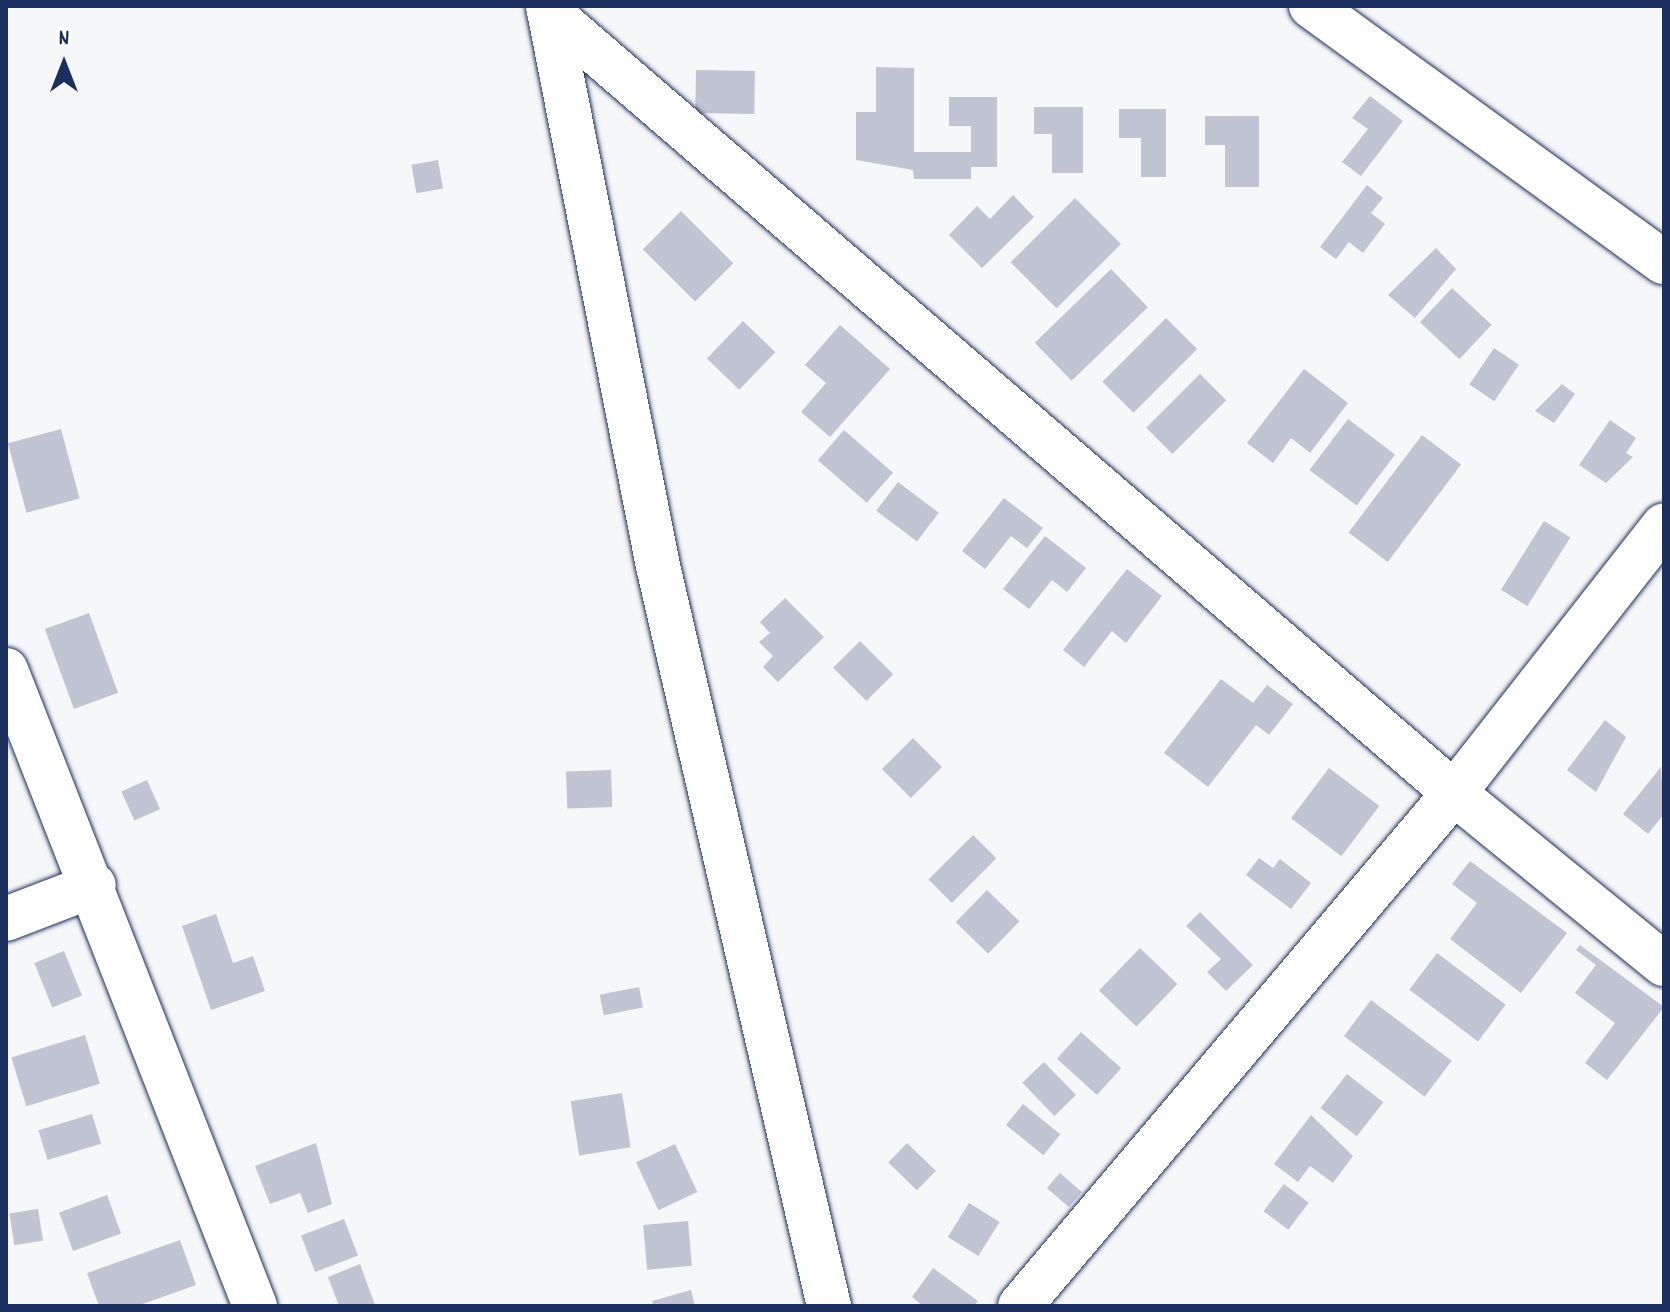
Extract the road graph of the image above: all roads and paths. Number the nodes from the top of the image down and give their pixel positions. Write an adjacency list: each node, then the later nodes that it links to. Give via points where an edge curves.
1 (1311, 6): 3 (street)
2 (549, 9): 6 (street); 11 (street, via 658,566)
3 (1664, 262)
4 (1664, 525): 6 (street)
5 (6, 670): 7 (street)
6 (1454, 793): 9 (street); 12 (street)
7 (94, 885): 8 (street); 10 (street)
8 (6, 919)
9 (1664, 964)
10 (255, 1306)
11 (829, 1306)
12 (1020, 1306)

